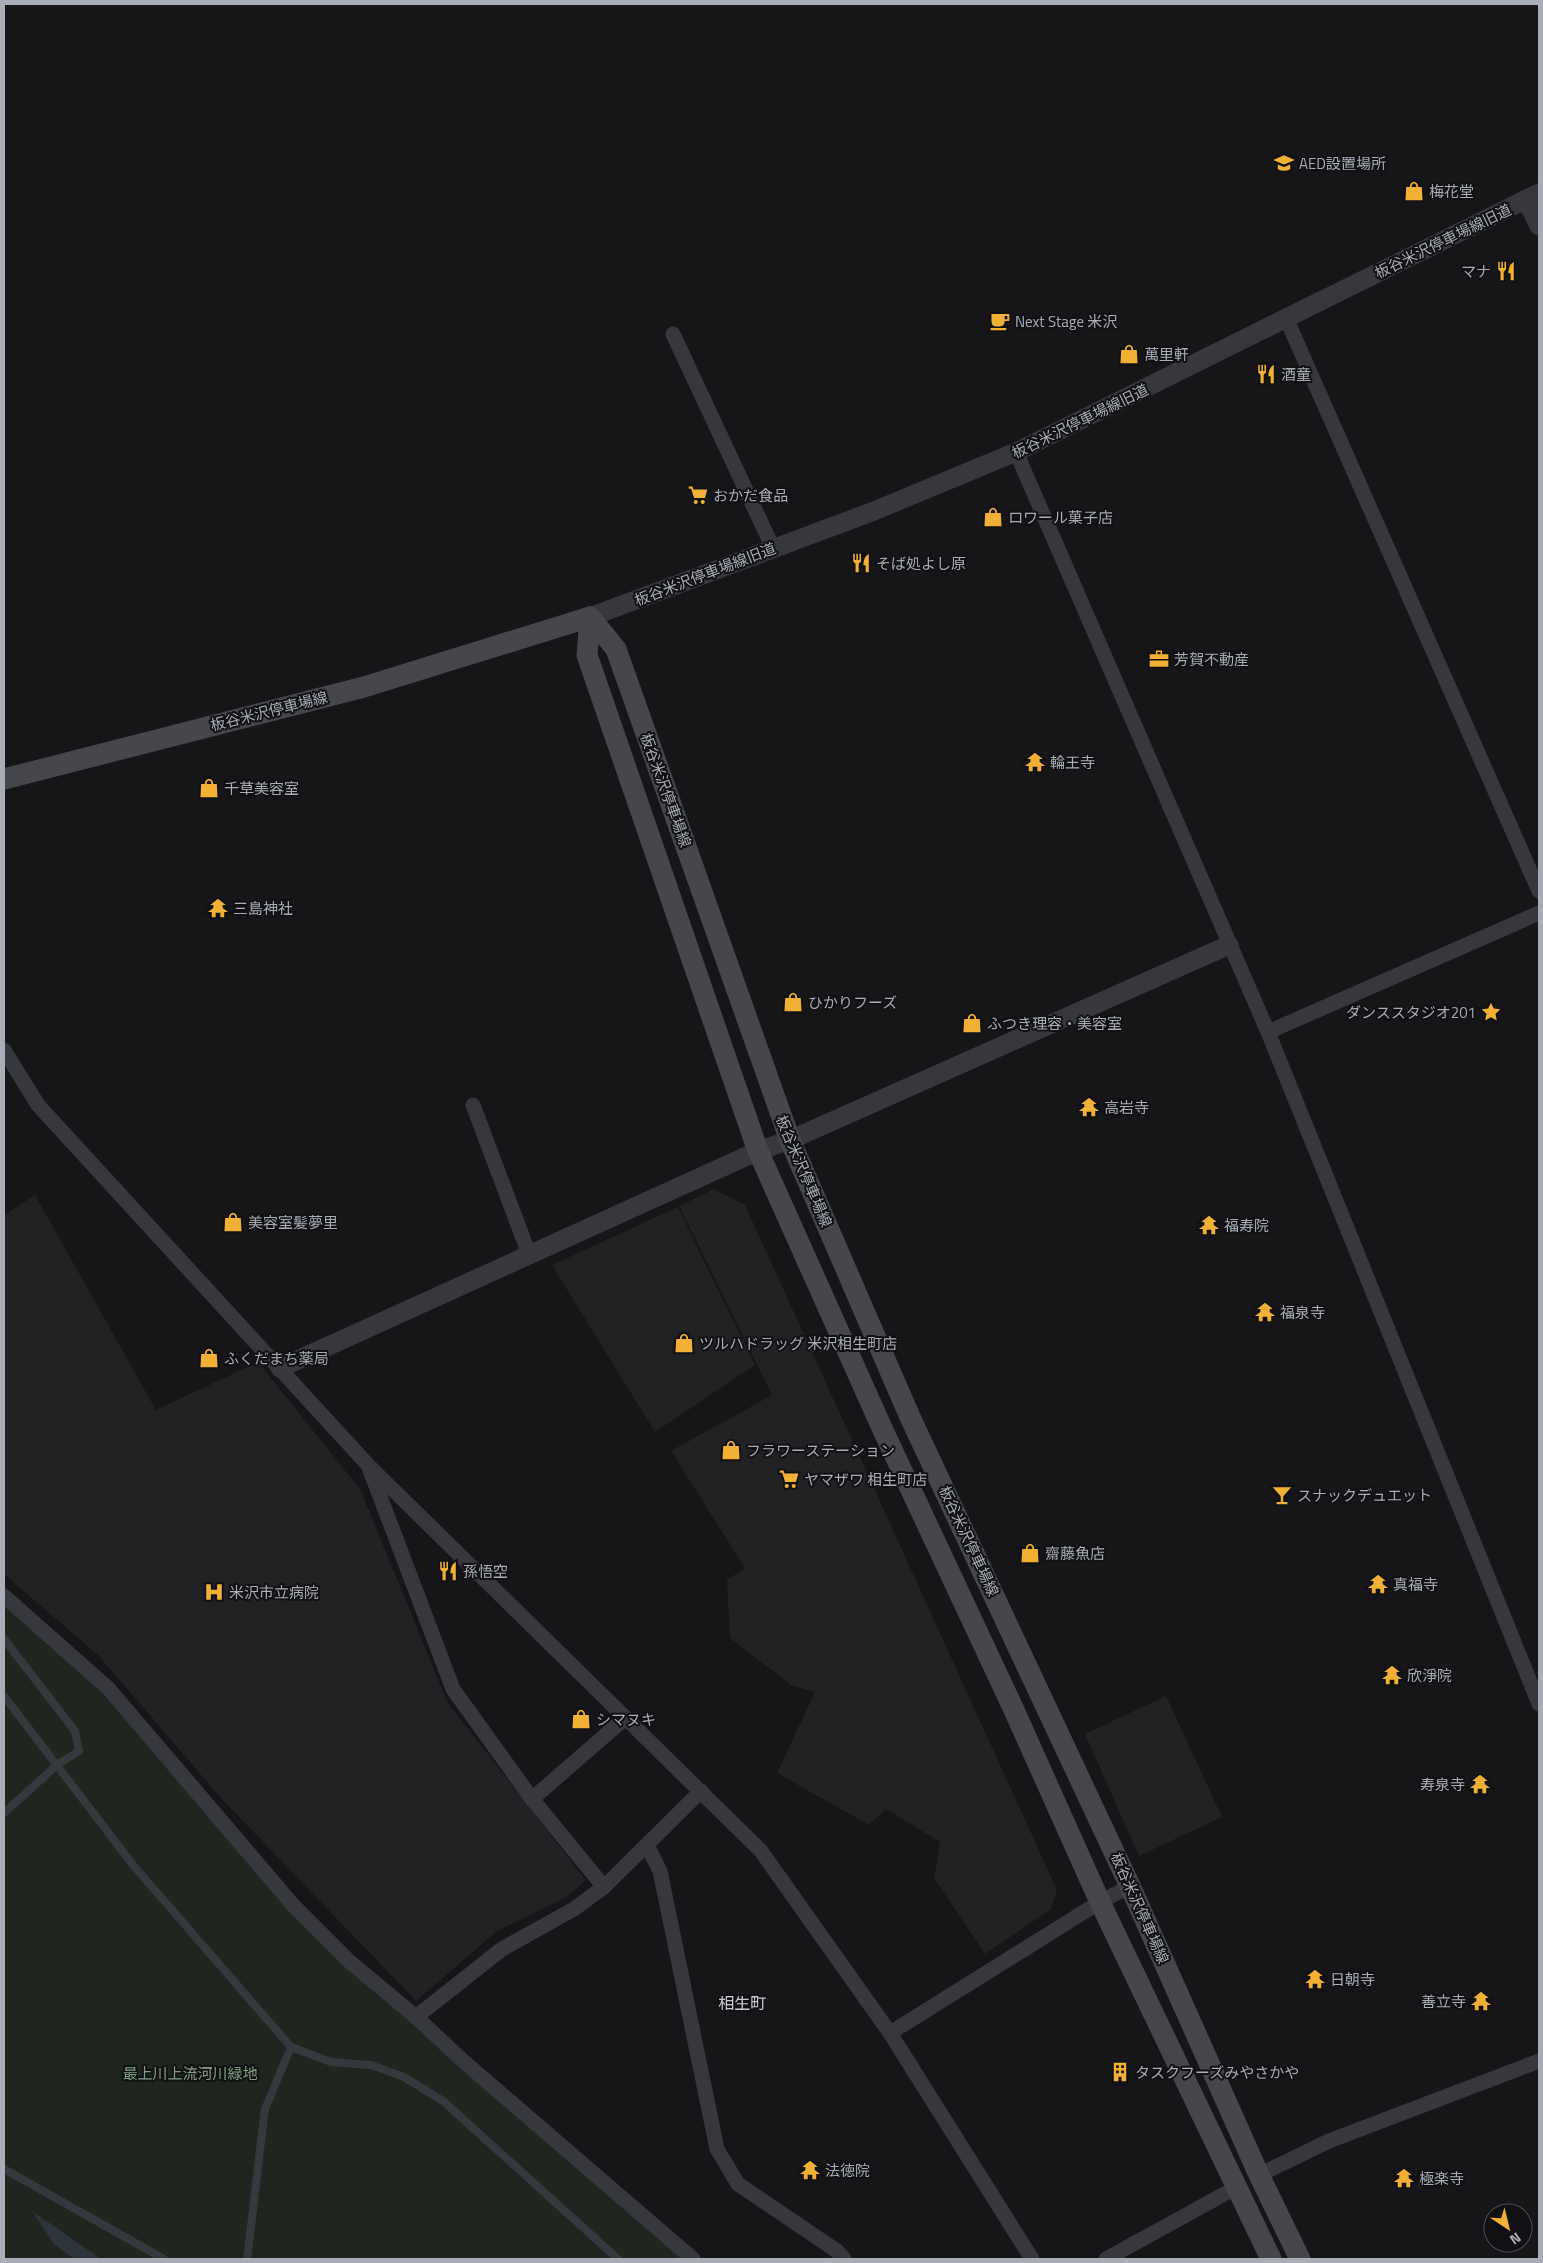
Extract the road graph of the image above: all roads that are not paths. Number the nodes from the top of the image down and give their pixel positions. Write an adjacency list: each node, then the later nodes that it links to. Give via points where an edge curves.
1 (1533, 196): 2 (street, 板谷米沢停車場線旧道); 3 (street, 板谷米沢停車場線旧道)
2 (1539, 226)
3 (1286, 318): 5 (street, 板谷米沢停車場線旧道); 9 (street)
4 (674, 334): 6 (street)
5 (1016, 452): 6 (street, 板谷米沢停車場線旧道, via 874,511); 11 (street)
6 (773, 548): 7 (street, 板谷米沢停車場線旧道)
7 (590, 617): 8 (main road, 板谷米沢停車場線, via 364,687); 15 (main road, 板谷米沢停車場線, via 616,649); 16 (main road, 板谷米沢停車場線, via 587,655)
8 (4, 779)
9 (1539, 891)
10 (1539, 912): 12 (street)
11 (1229, 945): 12 (street); 15 (street)
12 (1268, 1032): 23 (street)
13 (4, 1050): 18 (street, via 38,1106)
14 (473, 1105): 17 (street)
15 (790, 1140): 16 (street); 30 (main road, 板谷米沢停車場線, via 910,1417)
16 (758, 1151): 17 (street); 32 (main road, 板谷米沢停車場線)
17 (529, 1254): 18 (street)
18 (280, 1368): 19 (street)
19 (369, 1466): 24 (street); 27 (street, via 453,1689)
20 (4, 1596): 33 (street, via 108,1688 294,1905 349,1961)
21 (4, 1639): 25 (lane, via 75,1731 79,1751)
22 (4, 1696): 25 (lane)
23 (1539, 1704)
24 (624, 1719): 26 (street); 27 (street)
25 (57, 1765): 28 (lane); 35 (lane, via 133,1865)
26 (701, 1791): 29 (street); 34 (street, via 760,1851)
27 (532, 1799): 31 (street)
28 (4, 1813)
29 (647, 1845): 31 (street); 44 (street, via 660,1871 717,2149 738,2184)
30 (1130, 1886): 32 (street); 38 (main road, 板谷米沢停車場線)
31 (604, 1887): 33 (street, via 574,1909 502,1948)
32 (1100, 1902): 34 (street); 39 (main road, 板谷米沢停車場線)
33 (416, 2017): 43 (street)
34 (890, 2033): 45 (street)
35 (291, 2047): 41 (lane, via 265,2109); 42 (lane, via 331,2062 371,2065 404,2077 443,2101)
36 (1539, 2061): 38 (street, via 1329,2141)
37 (4, 2169): 40 (lane)
38 (1259, 2174): 48 (main road, 板谷米沢停車場線)
39 (1237, 2187): 46 (street); 47 (main road, 板谷米沢停車場線)
40 (164, 2259)
41 (247, 2259)
42 (618, 2259)
43 (693, 2259)
44 (844, 2259)
45 (1032, 2259)
46 (1106, 2259)
47 (1271, 2259)
48 (1300, 2259)

